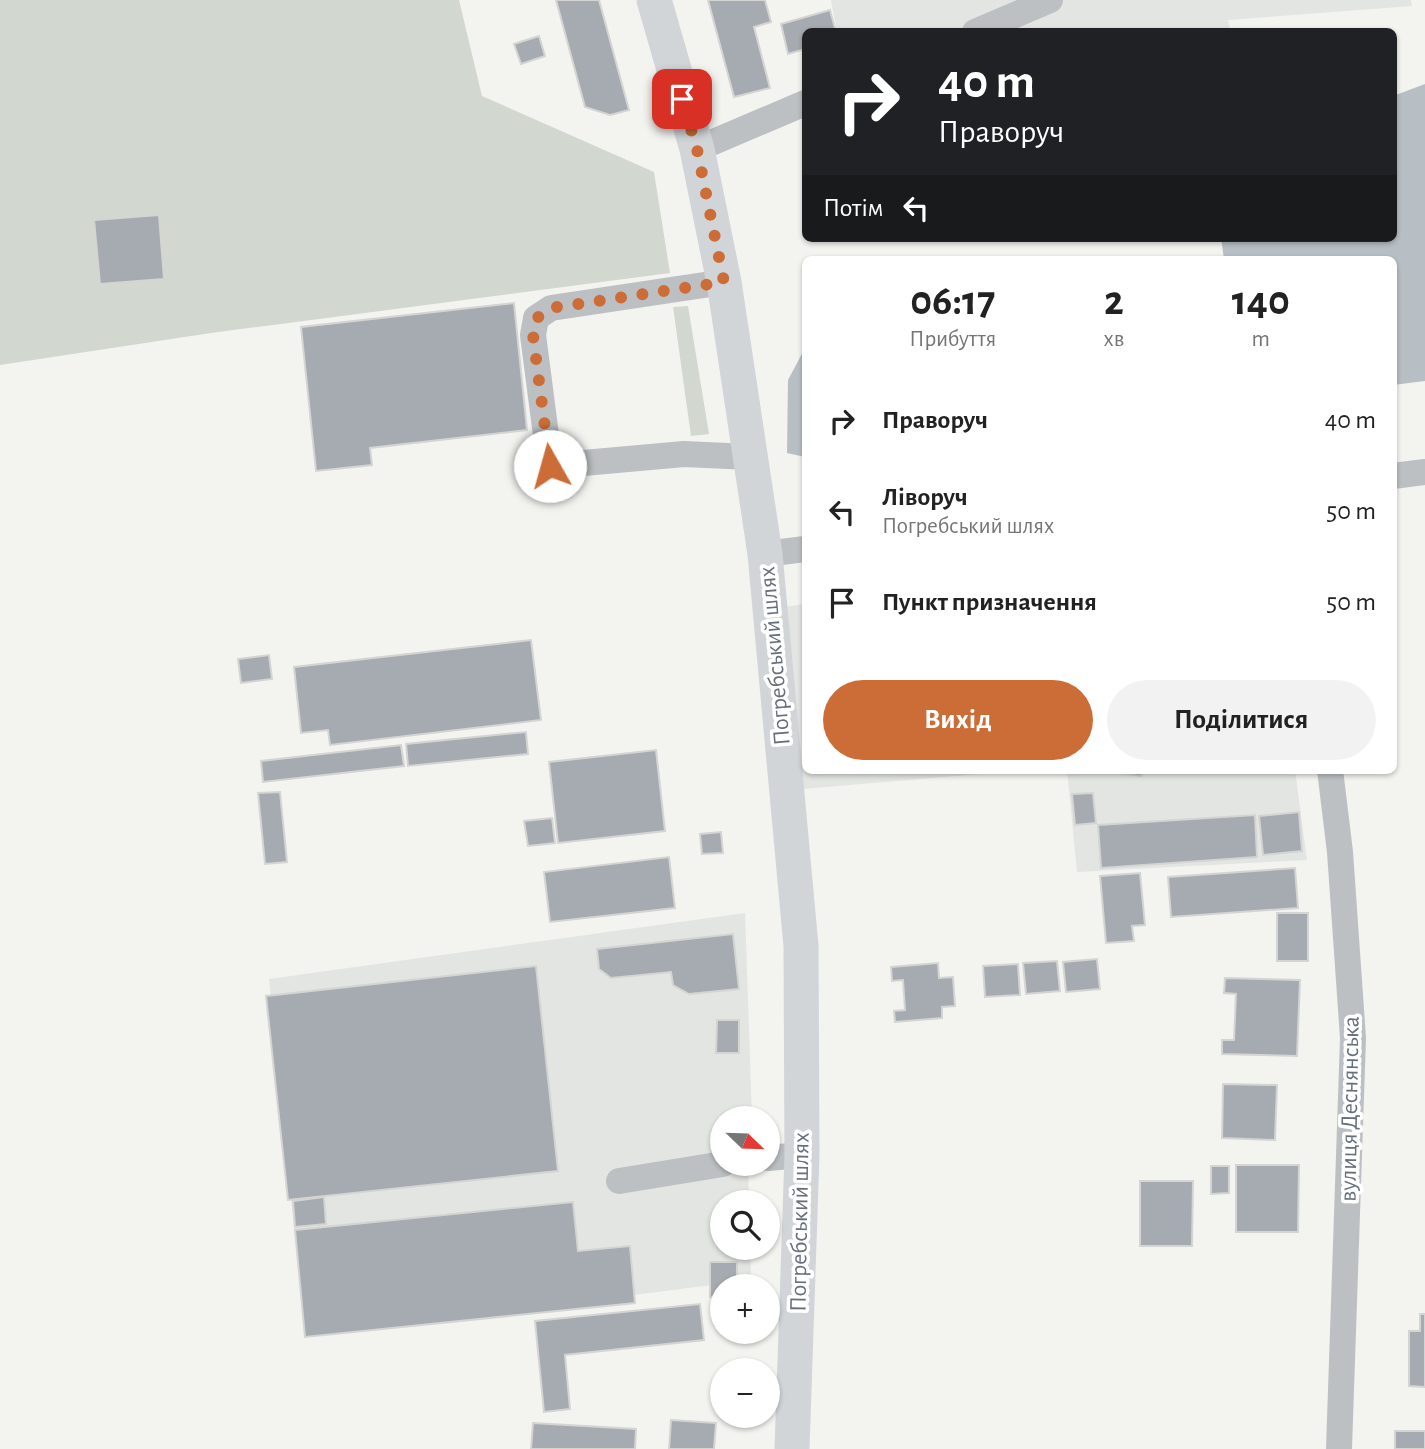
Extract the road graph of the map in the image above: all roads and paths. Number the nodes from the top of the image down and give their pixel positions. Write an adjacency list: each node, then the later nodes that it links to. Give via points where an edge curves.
1 (654, 0): 5 (main road, Погребський шлях)
2 (1050, 0): 3 (street)
3 (984, 28)
4 (802, 104): 5 (street)
5 (697, 149): 6 (main road, Погребський шлях)
6 (724, 282): 7 (main road, Погребський шлях); 7 (street, via 551,308 537,318 533,335 550,466 684,454)
7 (750, 457): 11 (main road, Погребський шлях)
8 (1425, 472): 9 (street)
9 (1397, 476)
10 (802, 549): 11 (street)
11 (765, 554): 13 (main road, Погребський шлях, via 801,946)
12 (1330, 774): 17 (street, вулиця Деснянська, via 1353,1038)
13 (785, 1156): 16 (main road, Погребський шлях)
14 (710, 1166): 15 (street)
15 (619, 1181)
16 (792, 1449)
17 (1339, 1449)

